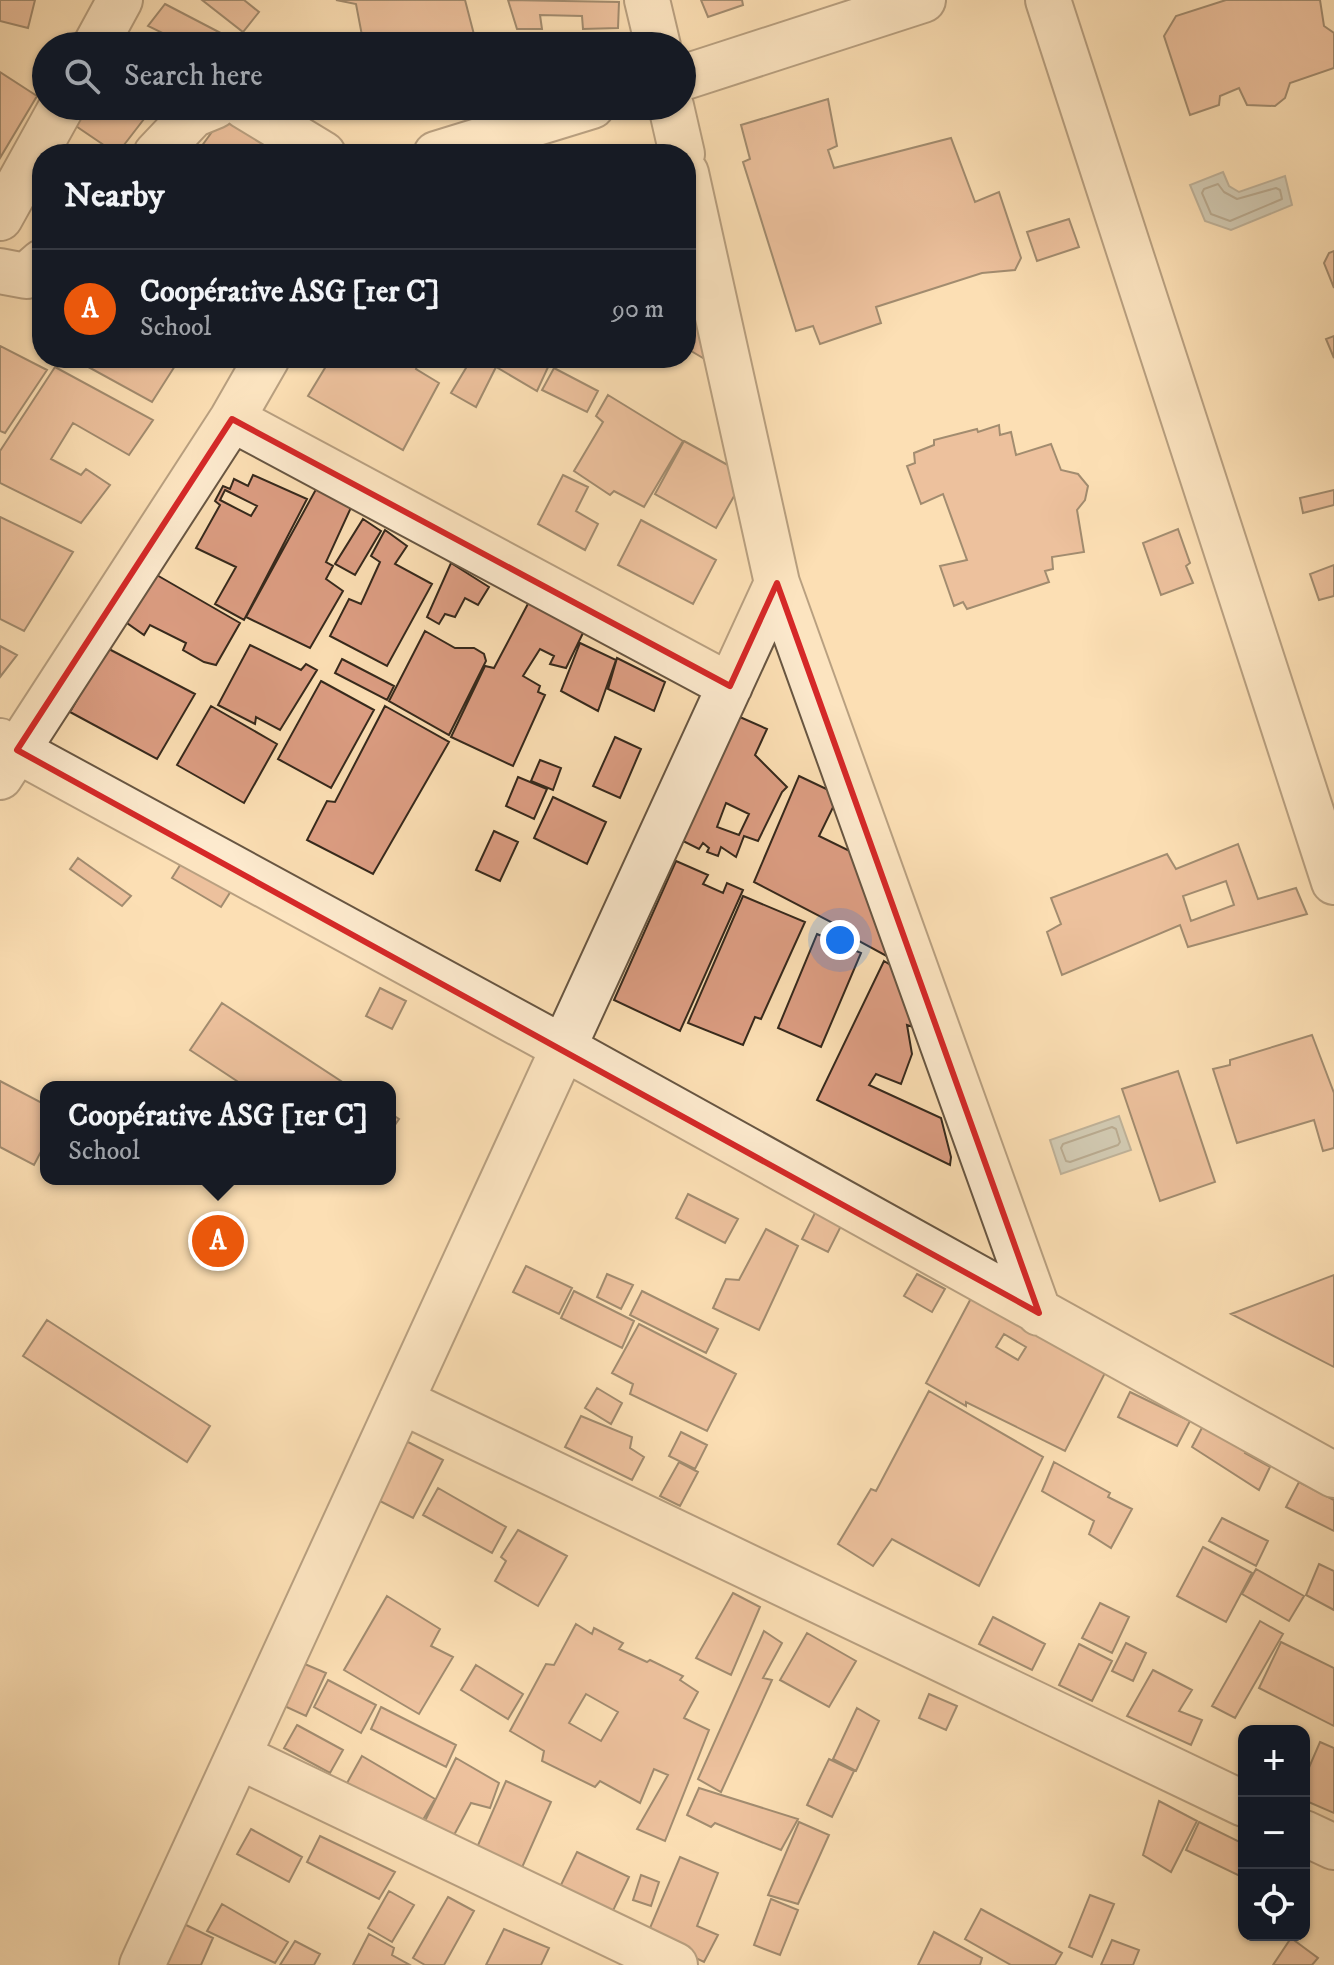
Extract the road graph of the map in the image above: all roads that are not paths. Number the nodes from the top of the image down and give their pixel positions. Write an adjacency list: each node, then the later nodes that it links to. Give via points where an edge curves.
1 (120, 0): 5 (street)
2 (647, 0): 6 (street)
3 (923, 0): 7 (street)
4 (1048, 0): 28 (street)
5 (103, 32)
6 (655, 32)
7 (696, 73)
8 (54, 120): 13 (street)
9 (188, 120): 14 (street)
10 (267, 120): 15 (street)
11 (546, 120): 16 (street)
12 (674, 120): 17 (street)
13 (41, 144)
14 (165, 144)
15 (307, 144)
16 (468, 144)
17 (680, 144)
18 (32, 160): 19 (street)
19 (0, 218)
20 (696, 218): 25 (street)
21 (0, 271): 22 (street, via 26,276)
22 (32, 271)
23 (261, 368): 24 (street)
24 (232, 419): 26 (street); 27 (street)
25 (777, 583): 26 (street); 30 (street)
26 (730, 686): 29 (street)
27 (6, 756): 29 (street)
28 (1334, 882)
29 (564, 1048): 30 (street); 31 (street)
30 (1039, 1313): 32 (street)
31 (401, 1401): 33 (street); 34 (street)
32 (1334, 1475)
33 (238, 1756): 37 (street); 38 (street)
34 (1238, 1801)
35 (1310, 1836): 36 (street)
36 (1334, 1847)
37 (142, 1965)
38 (675, 1965)

